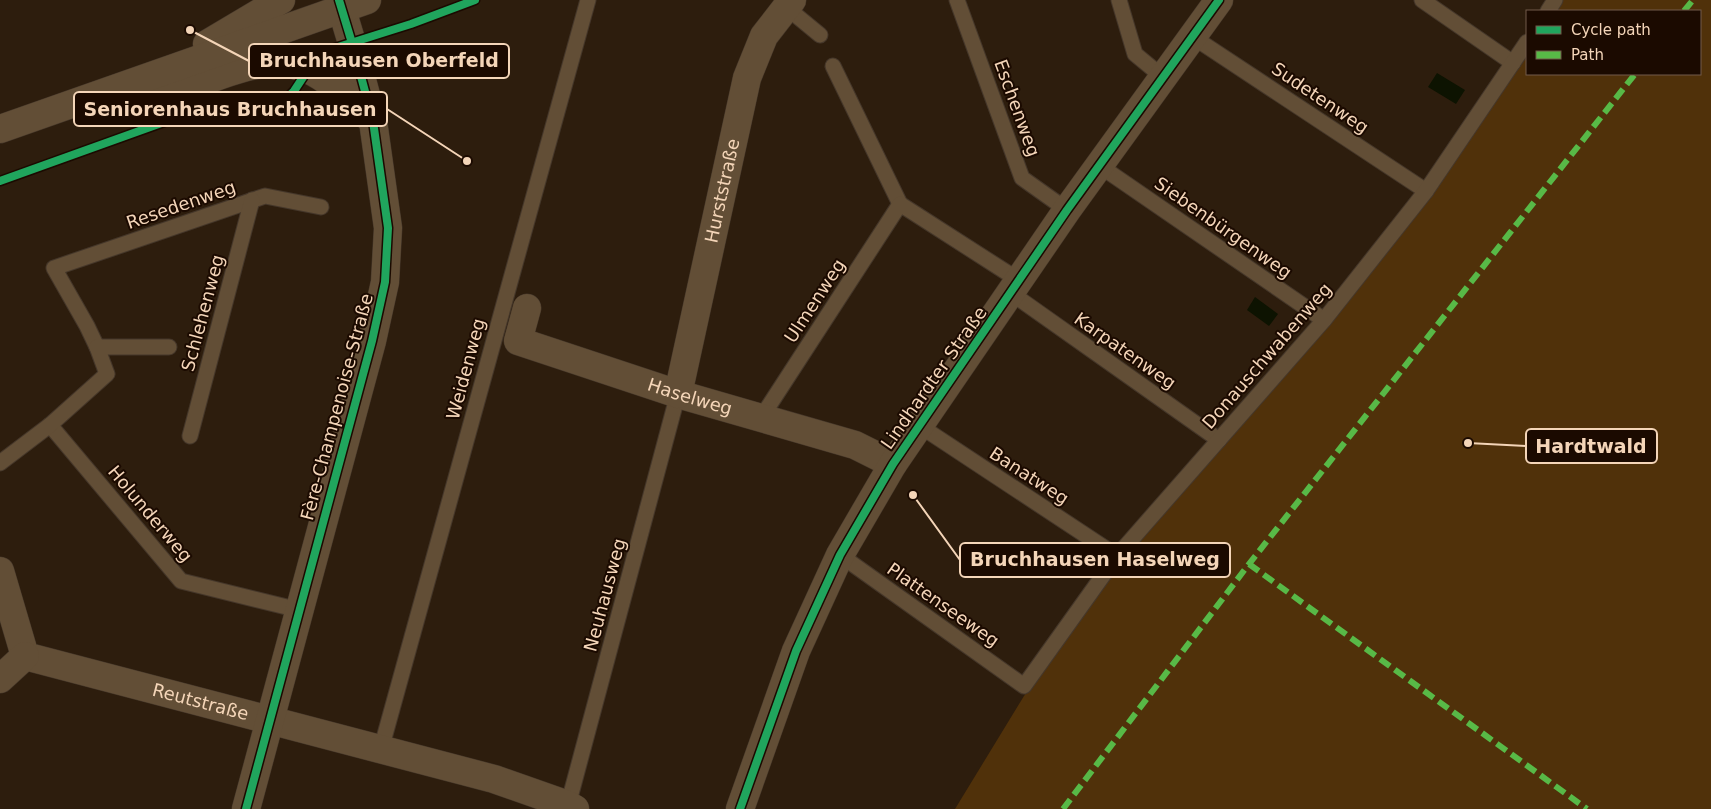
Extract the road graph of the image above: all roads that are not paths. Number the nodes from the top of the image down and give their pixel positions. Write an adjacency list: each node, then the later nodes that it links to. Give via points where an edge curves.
1 (281, 0): 15 (street)
2 (367, 0): 8 (street)
3 (588, 0): 47 (lane, Weidenweg)
4 (956, 0): 25 (lane, Eschenweg, via 1022,178)
5 (1119, 0): 16 (lane, via 1135,54)
6 (1218, 0): 11 (street, Lindhardter Straße)
7 (1422, 0): 13 (lane)
8 (340, 4): 15 (street); 18 (street, Fère-Champenoise-Straße)
9 (789, 4): 10 (lane); 31 (street, Hurststraße, via 764,36 747,78)
10 (820, 35)
11 (1193, 37): 16 (street, Lindhardter Straße); 21 (lane, Sudetenweg)
12 (1526, 44): 13 (lane, Donauschwabenweg)
13 (1513, 63): 21 (lane, Donauschwabenweg)
14 (833, 66): 23 (lane)
15 (155, 75): 17 (street)
16 (1164, 78): 20 (street, Lindhardter Straße)
17 (64, 107): 18 (street, via 94,108 157,98 254,64 273,62 301,67 313,73); 19 (street)
18 (373, 121): 42 (street, Fère-Champenoise-Straße, via 388,228 385,282)
19 (0, 129)
20 (1100, 166): 25 (street, Lindhardter Straße); 28 (lane, Siebenbürgenweg)
21 (1426, 191): 28 (lane, Donauschwabenweg)
22 (252, 200): 24 (lane, Resedenweg, via 265,196); 29 (lane, Resedenweg, via 54,268); 35 (lane, Schlehenweg)
23 (900, 204): 26 (lane); 32 (lane, Ulmenweg)
24 (321, 208)
25 (1067, 210): 26 (street, Lindhardter Straße)
26 (1015, 287): 34 (street, Lindhardter Straße); 36 (lane, Karpatenweg)
27 (527, 308): 31 (street, Haselweg, via 518,341)
28 (1324, 320): 36 (lane, Donauschwabenweg)
29 (97, 347): 30 (lane); 33 (lane, via 107,374)
30 (169, 348)
31 (678, 394): 32 (street, Haselweg); 48 (lane, Neuhausweg)
32 (761, 418): 38 (street, Haselweg, via 855,446)
33 (50, 425): 37 (lane); 42 (lane, Holunderweg, via 181,581)
34 (920, 426): 38 (street, Lindhardter Straße); 40 (lane, Banatweg)
35 (190, 436)
36 (1218, 440): 40 (lane, Donauschwabenweg)
37 (0, 463)
38 (893, 464): 39 (street, Lindhardter Straße)
39 (840, 555): 45 (lane, Plattenseeweg); 50 (street, Lindhardter Straße, via 796,651)
40 (1117, 556): 45 (lane, Donauschwabenweg)
41 (0, 571): 43 (street)
42 (299, 610): 46 (street, Fère-Champenoise-Straße)
43 (25, 656): 44 (street); 46 (street, Reutstraße)
44 (0, 679)
45 (1024, 686)
46 (269, 720): 47 (street, Reutstraße); 49 (street, Fère-Champenoise-Straße)
47 (381, 749): 48 (street, Reutstraße, via 494,779)
48 (570, 808)
49 (246, 809)
50 (740, 809)

